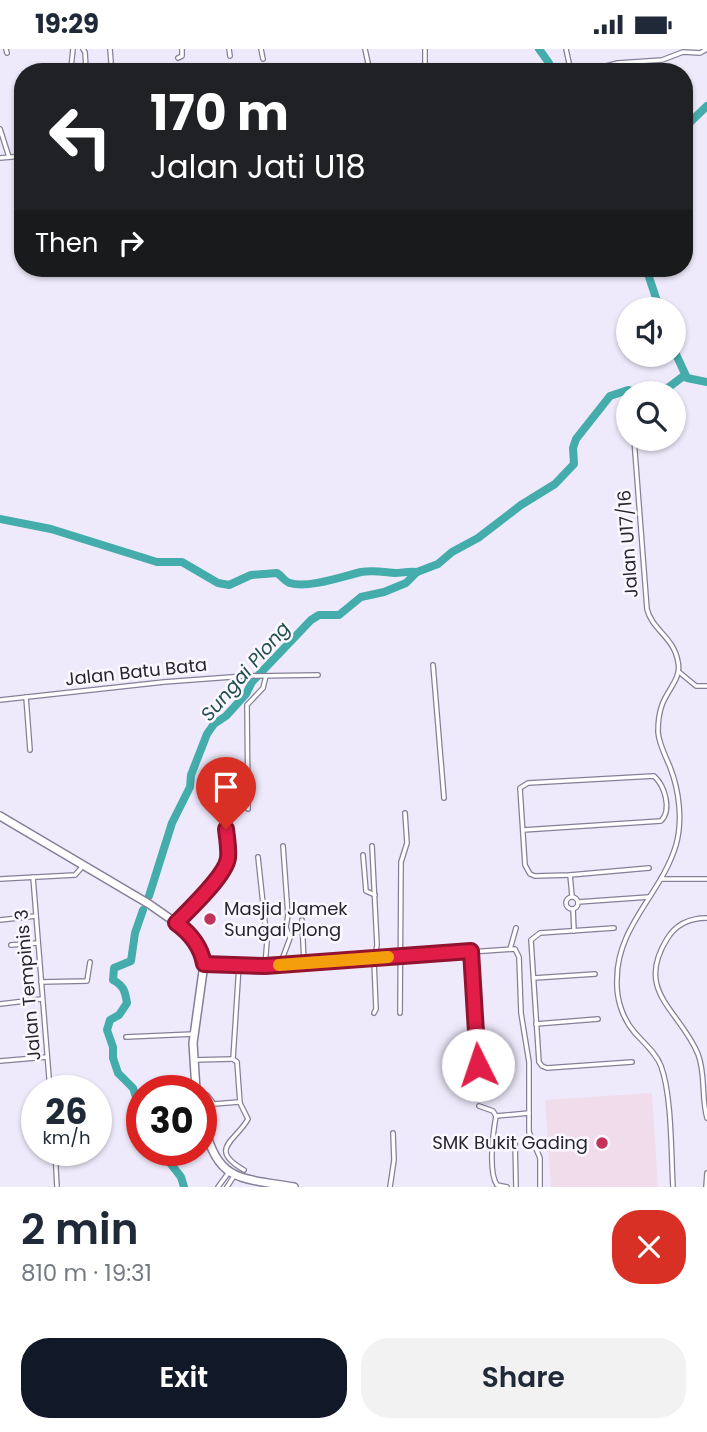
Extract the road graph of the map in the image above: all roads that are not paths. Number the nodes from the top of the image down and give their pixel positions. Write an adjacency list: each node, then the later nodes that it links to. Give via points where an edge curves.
1 (110, 49): 9 (street)
2 (182, 49): 7 (street)
3 (229, 49): 6 (street)
4 (261, 49): 8 (street)
5 (707, 49): 10 (street, via 662,60)
6 (230, 57)
7 (178, 58)
8 (263, 59)
9 (111, 62)
10 (618, 63)
11 (0, 129): 12 (street)
12 (9, 157): 13 (street); 14 (street)
13 (14, 157)
14 (0, 158)
15 (635, 451): 17 (street, Jalan U17/16, via 647,609 676,652)
16 (433, 665): 24 (street)
17 (679, 672): 20 (street, via 695,686); 39 (street, via 659,719 658,734 677,791 679,819 677,843)
18 (318, 675): 19 (street, Jalan Batu Bata)
19 (266, 676): 21 (street, Jalan Batu Bata); 25 (street, via 263,688 247,705)
20 (707, 686)
21 (26, 697): 22 (street, Jalan Batu Bata); 23 (street)
22 (0, 700)
23 (30, 750)
24 (444, 798)
25 (248, 809)
26 (405, 813): 58 (street)
27 (0, 816): 34 (highway)
28 (225, 825): 50 (street, via 229,860 205,896)
29 (523, 830): 29 (street, via 520,788 528,783 649,774 659,779 666,797 661,821); 36 (street, via 525,865 530,874)
30 (283, 846): 64 (street, via 290,938)
31 (372, 846): 41 (street)
32 (363, 855): 41 (street, via 366,891)
33 (258, 857): 65 (street, via 267,940)
34 (83, 866): 37 (street, via 75,875); 50 (highway)
35 (649, 868): 36 (street)
36 (570, 875): 42 (street)
37 (33, 877): 38 (street); 46 (street, Jalan Tempinis 3)
38 (0, 879)
39 (662, 879): 40 (street); 43 (street)
40 (707, 879)
41 (375, 895): 59 (street)
42 (572, 897): 44 (street); 45 (street, via 566,904)
43 (649, 898): 44 (street); 106 (street, via 621,947 618,996 627,1022 659,1061 665,1079)
44 (578, 902): 45 (street)
45 (573, 909): 53 (street)
46 (36, 916): 48 (street); 54 (street, Jalan Tempinis 3)
47 (707, 918): 90 (street, via 685,921 675,928 654,974 658,993 698,1054)
48 (0, 920)
49 (302, 921): 61 (street)
50 (176, 923): 62 (highway, via 199,948)
51 (516, 928): 56 (street)
52 (614, 928): 53 (street)
53 (574, 931): 67 (street, via 533,937)
54 (38, 943): 55 (street); 68 (street, Jalan Tempinis 3)
55 (11, 945)
56 (510, 949): 57 (street); 88 (street, via 519,957)
57 (471, 951): 58 (street); 84 (street)
58 (401, 957): 59 (street); 72 (street)
59 (376, 958): 61 (street); 71 (street)
60 (90, 962): 68 (street, via 87,981)
61 (304, 963): 64 (street)
62 (204, 964): 63 (street); 75 (highway)
63 (239, 965): 65 (street); 78 (street)
64 (280, 965): 65 (street)
65 (265, 966)
66 (595, 974): 67 (street)
67 (533, 978): 74 (street)
68 (41, 982): 69 (street, Jalan Tempinis 3)
69 (43, 999): 70 (street); 77 (street, Jalan Tempinis 3)
70 (0, 1003)
71 (374, 1013)
72 (400, 1013)
73 (598, 1019): 74 (street)
74 (536, 1024): 81 (street, via 539,1062 547,1068)
75 (194, 1034): 76 (street); 79 (highway)
76 (126, 1037)
77 (47, 1057): 80 (street); 82 (street, Jalan Tempinis 3)
78 (233, 1059): 79 (street); 85 (street)
79 (193, 1060): 83 (highway)
80 (0, 1061)
81 (632, 1062)
82 (49, 1075)
83 (194, 1075)
84 (480, 1089)
85 (240, 1102): 86 (street); 95 (street, via 247,1121 226,1149 228,1159)
86 (217, 1104)
87 (479, 1106): 89 (street)
88 (529, 1113): 89 (street); 105 (street, via 529,1132 540,1158)
89 (496, 1116): 103 (street, via 493,1179)
90 (707, 1118)
91 (393, 1133): 102 (street)
92 (515, 1140): 104 (street)
93 (217, 1156): 97 (highway)
94 (56, 1166): 98 (street)
95 (244, 1170)
96 (707, 1173): 107 (street)
97 (232, 1174): 99 (street); 100 (street); 101 (highway)
98 (57, 1187)
99 (219, 1187)
100 (227, 1187)
101 (294, 1187)
102 (390, 1187)
103 (507, 1187)
104 (516, 1187)
105 (540, 1187)
106 (673, 1187)
107 (706, 1187)

